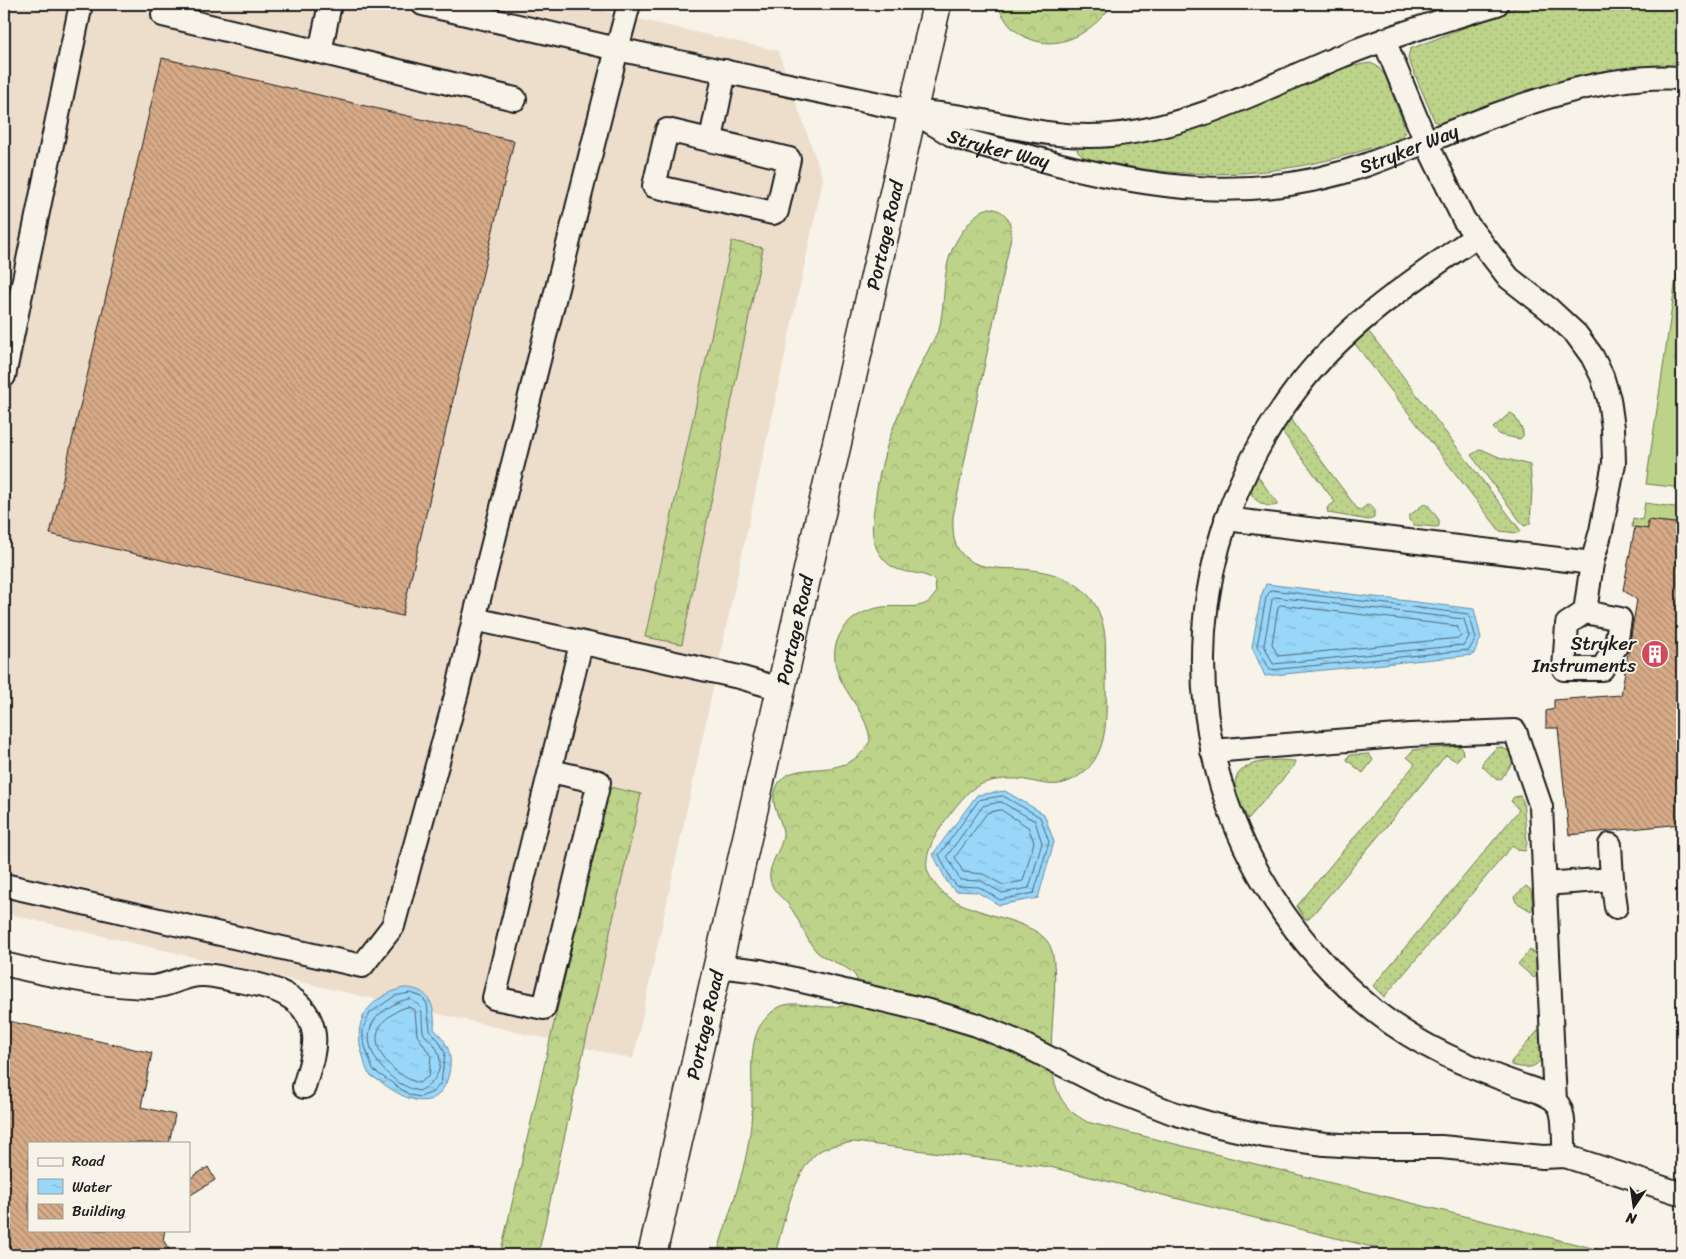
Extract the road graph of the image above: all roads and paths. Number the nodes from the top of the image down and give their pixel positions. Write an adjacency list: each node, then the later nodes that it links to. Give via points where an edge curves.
1 (81, 4): 18 (street)
2 (330, 4): 10 (street)
3 (423, 4): 9 (street)
4 (629, 4): 9 (street)
5 (937, 4): 14 (main road, Portage Road)
6 (1497, 4): 8 (street, Stryker Way)
7 (163, 15): 10 (street)
8 (1384, 40): 14 (street, Stryker Way, via 1207,114 1144,130 1110,135 1038,134 960,117); 16 (street)
9 (617, 49): 11 (street); 22 (street)
10 (320, 52): 13 (street)
11 (725, 71): 14 (street); 15 (street)
12 (1682, 78): 16 (street, Stryker Way, via 1630,80 1551,96)
13 (515, 99)
14 (913, 111): 16 (street, Stryker Way, via 956,136 1085,172 1144,184 1185,188 1233,190 1303,182 1366,165); 24 (main road, Portage Road)
15 (711, 140): 15 (street, via 667,130 654,186 773,213 777,211 790,158)
16 (1426, 142): 17 (street, via 1457,210)
17 (1475, 237): 19 (street, via 1358,321 1334,345 1278,413); 20 (street, via 1509,278 1576,334 1602,376 1612,418 1614,463)
18 (4, 376)
19 (1226, 519): 20 (street); 25 (street, via 1210,574 1204,640 1203,679)
20 (1592, 563): 21 (street)
21 (1585, 612)
22 (474, 619): 23 (street); 30 (street, via 393,926 362,966)
23 (581, 644): 24 (street, via 739,677); 26 (street)
24 (781, 690): 33 (main road, Portage Road)
25 (1212, 751): 29 (street, via 1410,735 1515,731 1541,807); 35 (street, via 1236,828 1249,857 1293,928 1323,961 1376,1012 1421,1042 1480,1071 1536,1090)
26 (551, 771): 26 (street, via 494,998 544,1008 599,782)
27 (1610, 845): 28 (street)
28 (1612, 878): 29 (street); 31 (street)
29 (1545, 884): 35 (street)
30 (4, 886)
31 (1616, 907)
32 (4, 964): 34 (street, via 105,984 153,987 201,975 256,983 278,990 305,1010 311,1021 313,1050)
33 (718, 966): 36 (street, via 760,971 977,1025 1104,1086 1174,1113 1228,1128 1325,1144 1442,1147 1543,1157); 38 (main road, Portage Road)
34 (304, 1087)
35 (1554, 1101): 36 (street, via 1560,1108)
36 (1564, 1156): 37 (street)
37 (1682, 1194)
38 (652, 1255)

